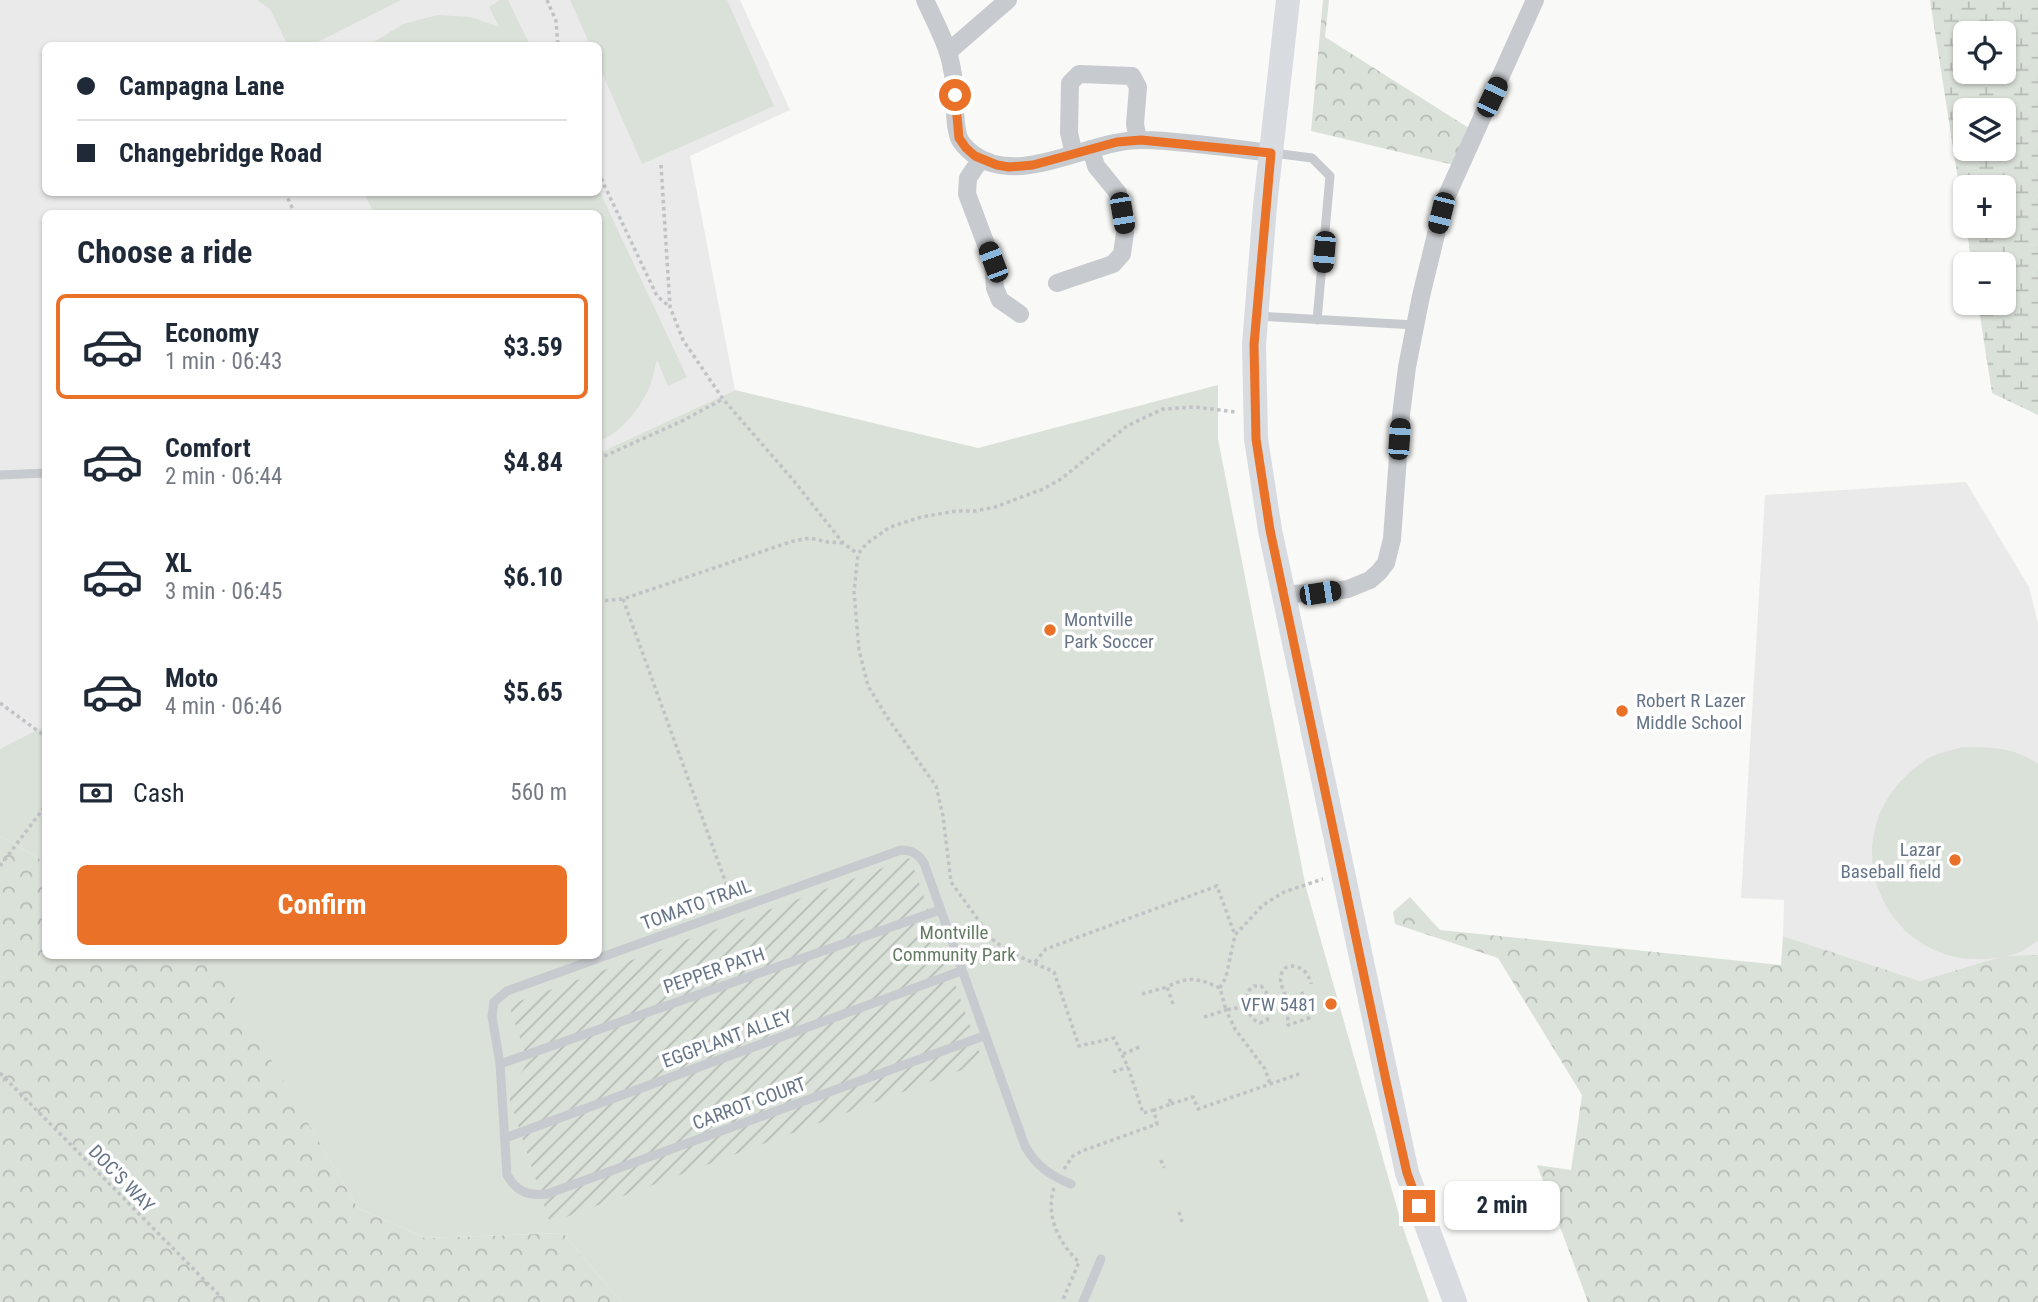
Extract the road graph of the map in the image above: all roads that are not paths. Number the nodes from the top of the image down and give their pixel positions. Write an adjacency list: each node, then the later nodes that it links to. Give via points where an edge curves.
1 (925, 0): 5 (street)
2 (1008, 0): 5 (street)
3 (1288, 0): 8 (main road)
4 (1535, 0): 14 (street, via 1444,202)
5 (948, 52): 9 (street, via 959,138)
6 (1138, 140): 7 (street); 7 (street, via 1138,86 1132,76 1079,74 1070,83 1069,133); 8 (street)
7 (1082, 151): 9 (street, via 1021,167); 10 (street, via 1118,194 1125,233 1122,254 1113,264)
8 (1271, 153): 12 (main road); 13 (lane, via 1312,158 1330,176)
9 (981, 159): 11 (street, via 968,178 967,194 993,262 995,289 1000,300)
10 (1057, 283)
11 (1020, 314)
12 (1256, 316): 13 (lane); 17 (main road, via 1256,439)
13 (1317, 320): 14 (lane)
14 (1415, 325): 17 (street, via 1386,563 1370,580 1348,589)
15 (42, 473): 16 (lane)
16 (0, 475)
17 (1284, 594): 28 (main road, via 1407,1173)
18 (940, 910): 19 (lane, TOMATO TRAIL, via 924,863 915,853 901,850); 21 (lane); 23 (lane, PEPPER PATH)
19 (602, 957)
20 (596, 959): 23 (lane, TOMATO TRAIL, via 507,991 494,1002)
21 (961, 971): 22 (lane); 24 (lane, EGGPLANT ALLEY)
22 (985, 1036): 24 (lane, CARROT COURT, via 547,1194 523,1193 516,1188 505,1167); 25 (lane, via 1025,1146 1038,1165)
23 (500, 1064): 24 (lane)
24 (505, 1138)
25 (1071, 1184)
26 (1101, 1259): 27 (lane)
27 (1083, 1302)
28 (1455, 1302)

